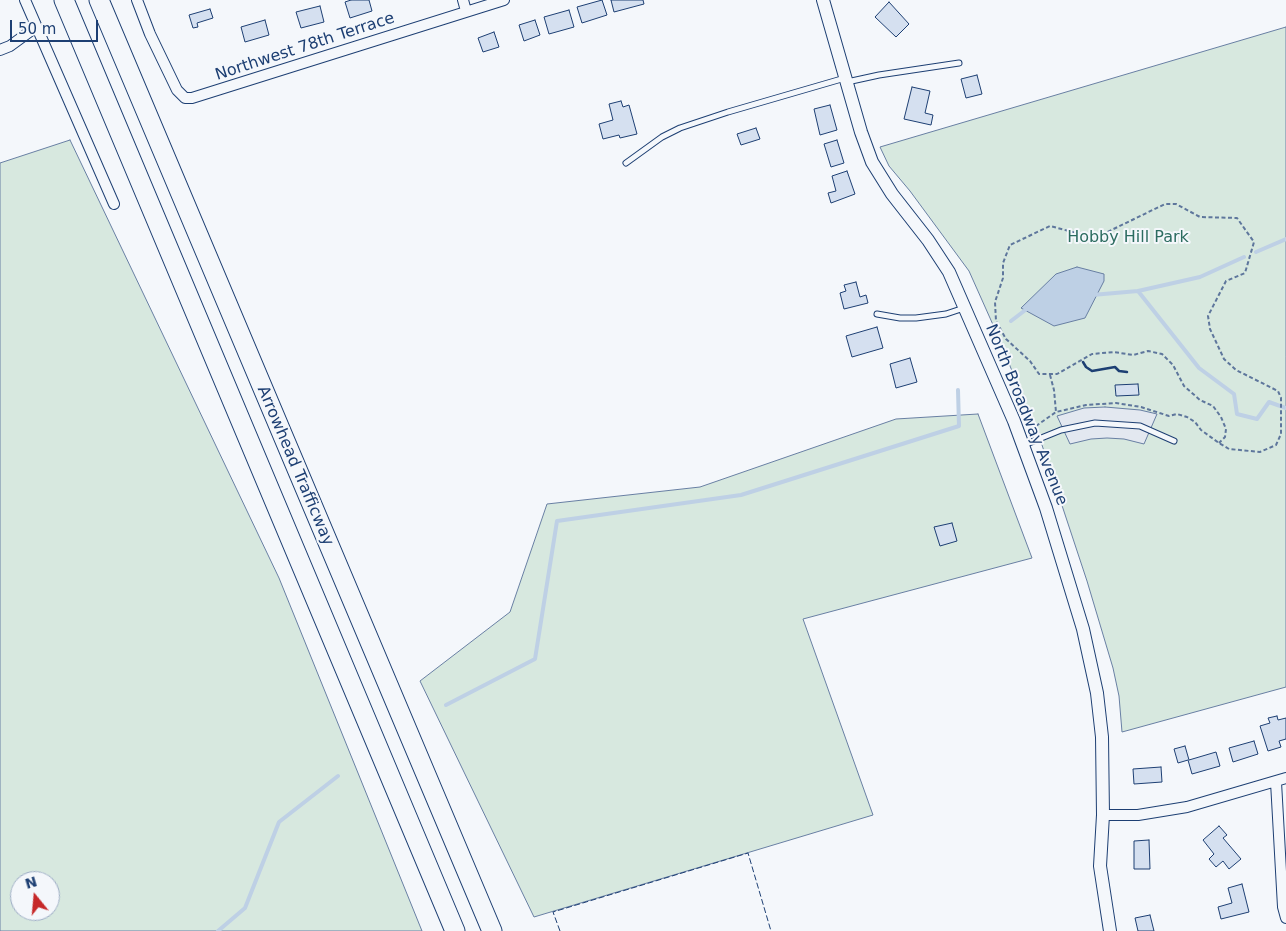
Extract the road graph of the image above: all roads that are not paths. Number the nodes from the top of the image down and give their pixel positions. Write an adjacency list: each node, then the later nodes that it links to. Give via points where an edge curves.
1 (25, 0): 9 (street)
2 (64, 0): 23 (highway, Arrowhead Trafficway)
3 (99, 0): 24 (highway, Arrowhead Trafficway)
4 (137, 0): 8 (street, Northwest 78th Terrace, via 176,90 185,98 202,96)
5 (463, 0): 8 (street)
6 (504, 0): 8 (street, Northwest 78th Terrace)
7 (823, 0): 12 (street, North Broadway Avenue)
8 (466, 11)
9 (36, 27): 10 (street); 14 (street)
10 (0, 50)
11 (959, 63): 12 (lane)
12 (846, 80): 13 (lane, via 680,128); 15 (street, North Broadway Avenue, via 872,162 949,272)
13 (626, 163)
14 (114, 204)
15 (965, 308): 16 (lane, via 916,318); 18 (street, North Broadway Avenue)
16 (877, 314)
17 (1174, 441): 18 (lane, via 1140,426 1095,422 1061,430)
18 (1024, 446): 21 (street, North Broadway Avenue, via 1083,629 1097,692 1102,737)
19 (1286, 778): 20 (street)
20 (1276, 782): 21 (street, via 1187,807 1138,815); 22 (street)
21 (1103, 815): 25 (street, North Broadway Avenue, via 1100,866)
22 (1286, 918)
23 (455, 931)
24 (492, 931)
25 (1110, 931)

